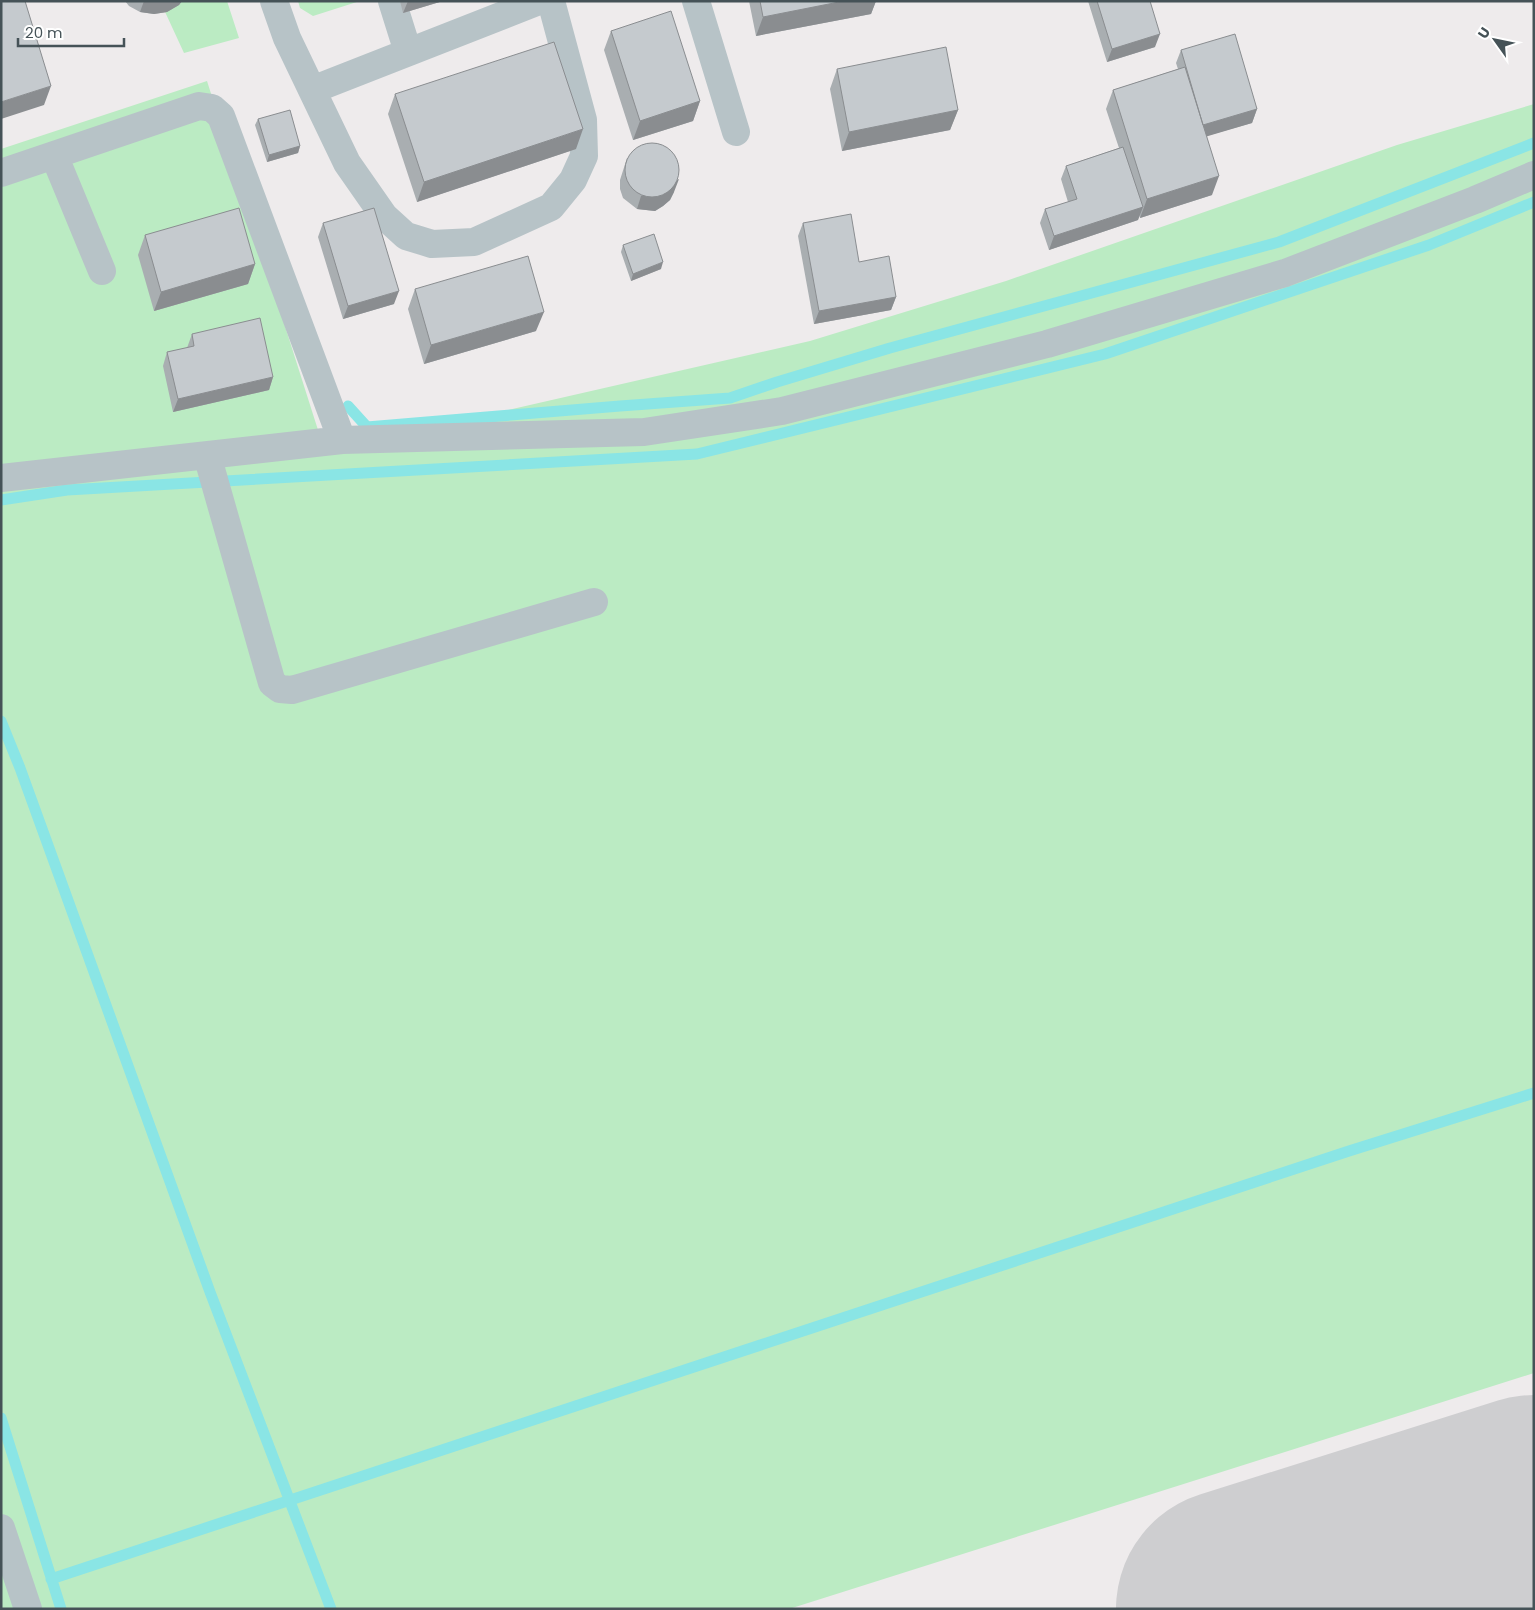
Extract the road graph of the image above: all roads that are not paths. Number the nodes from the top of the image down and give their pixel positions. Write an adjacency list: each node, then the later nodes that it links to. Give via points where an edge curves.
1 (274, 1): 7 (street, via 287,38)
2 (392, 1): 6 (street)
3 (539, 1): 6 (street)
4 (551, 1): 7 (street, via 583,120 584,156 573,180 550,206 474,242 432,244 406,236 384,216 347,163)
5 (696, 1): 8 (street)
6 (408, 52): 7 (street)
7 (312, 90)
8 (736, 132)
9 (54, 155): 10 (street); 12 (street); 13 (street, via 199,106 212,108 221,116)
10 (1, 173)
11 (1534, 175): 13 (street, via 1285,273 1047,344 782,411 644,432)
12 (102, 271)
13 (342, 440): 14 (street)
14 (209, 463): 15 (street); 16 (street, via 272,683 280,689 292,690)
15 (1, 478)
16 (594, 602)
17 (1, 1528): 18 (street)
18 (28, 1609)

